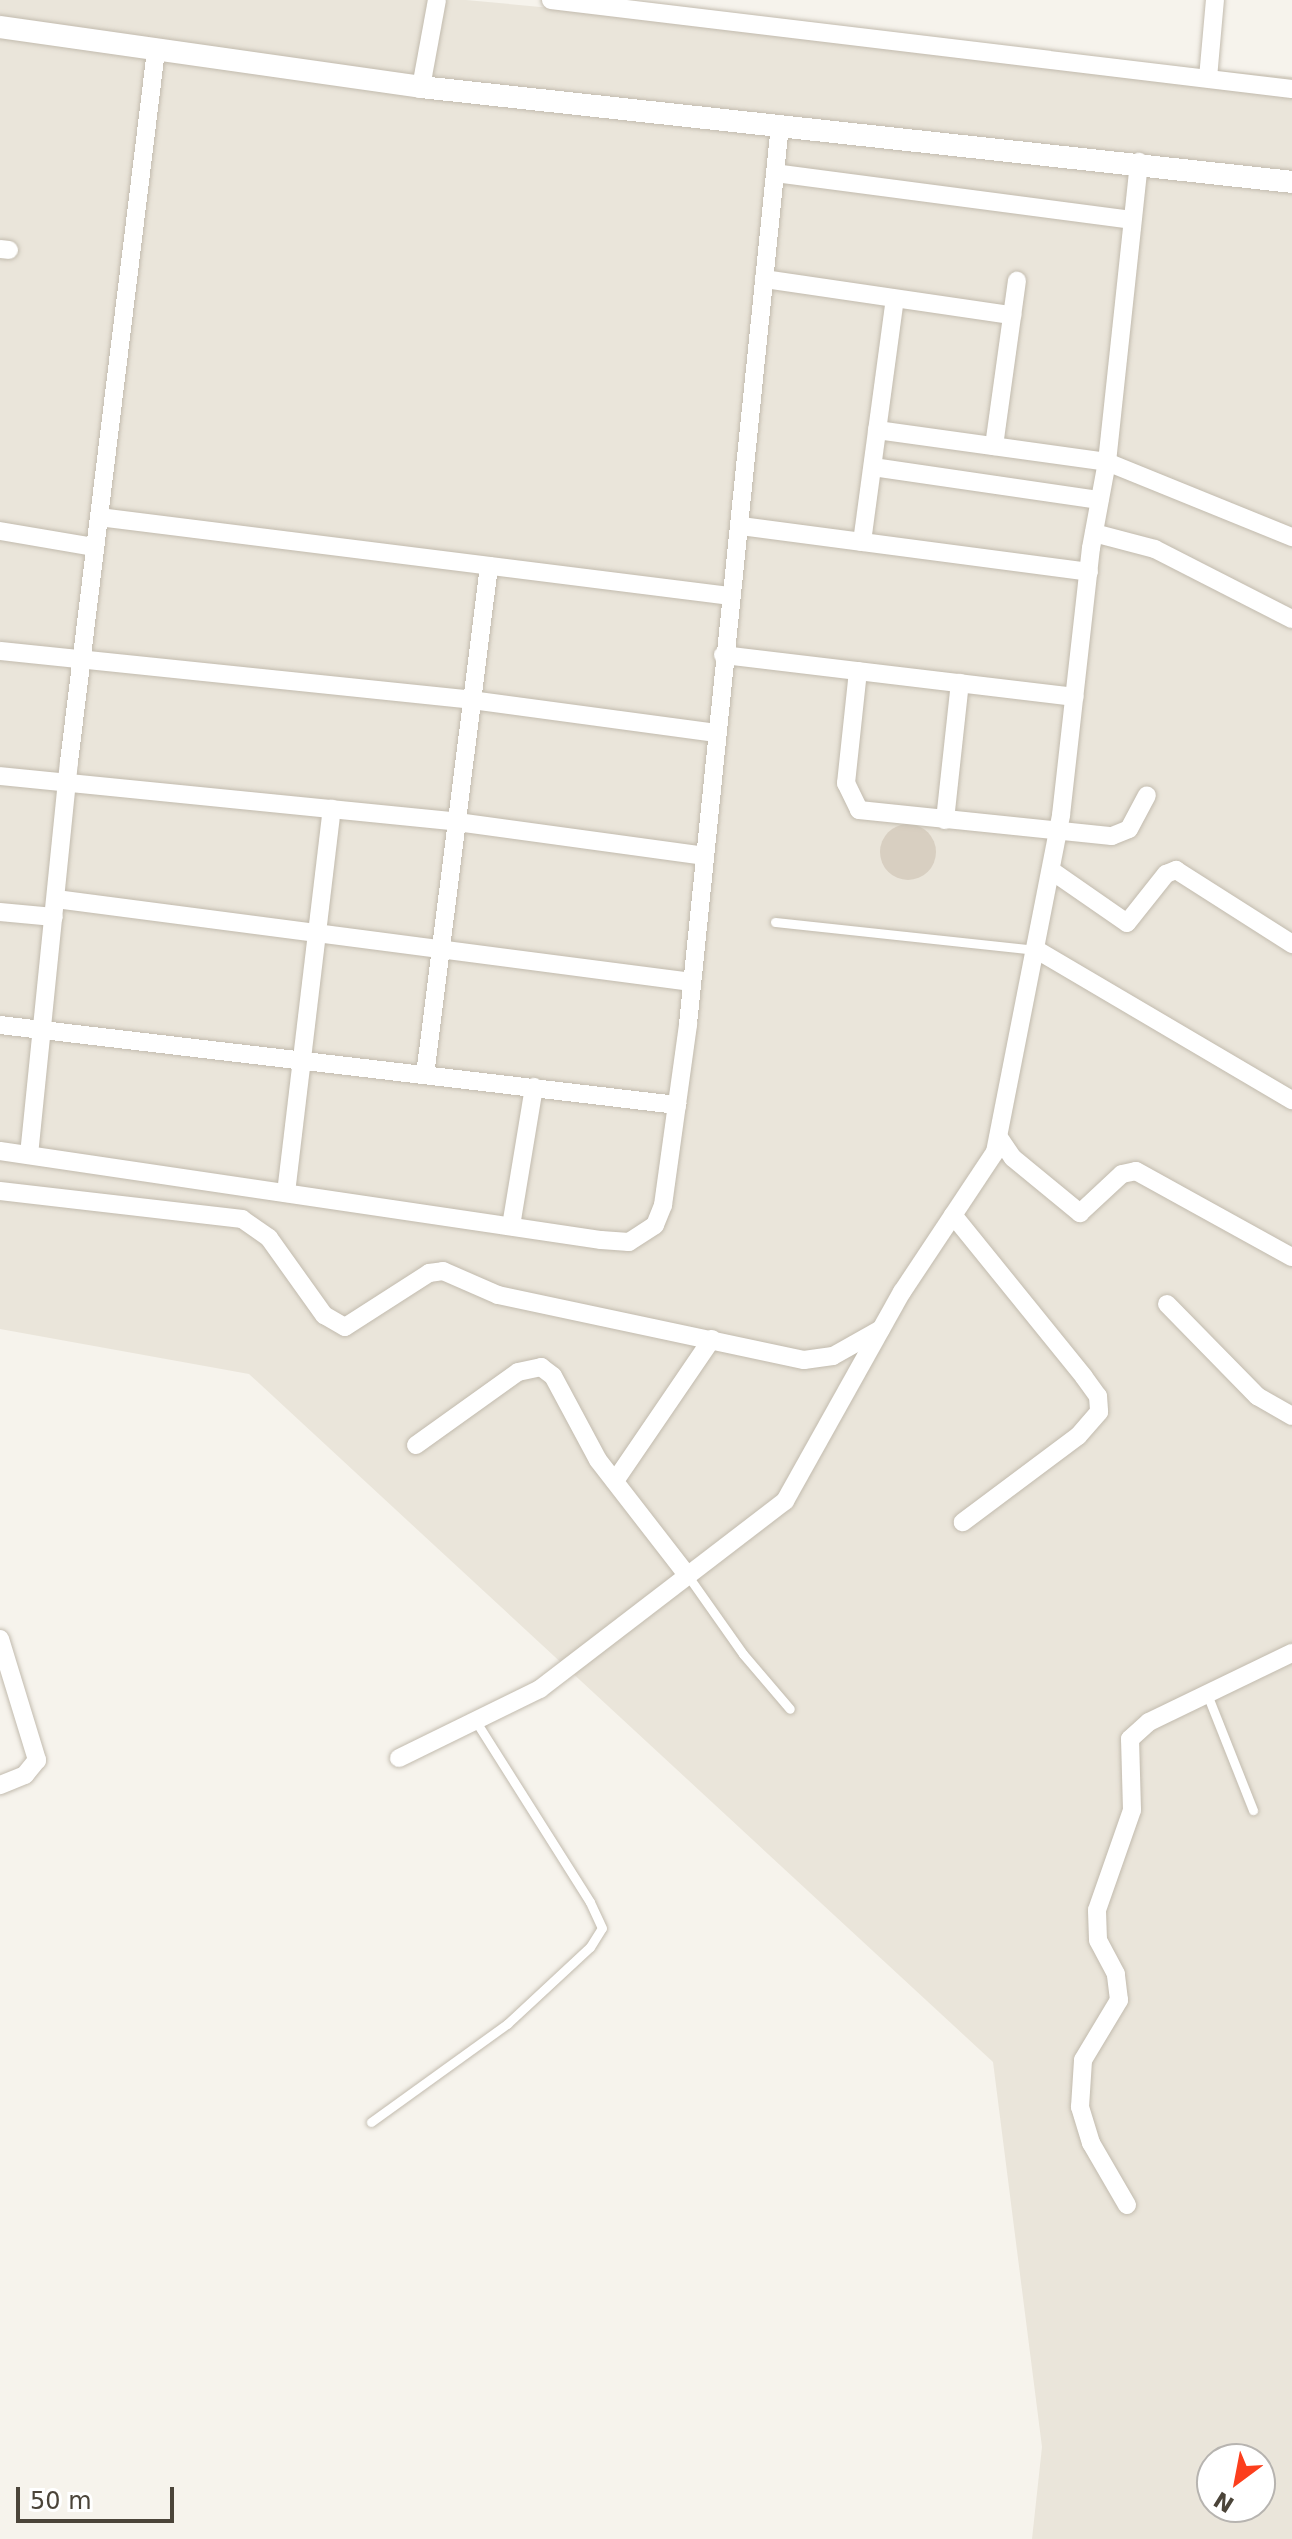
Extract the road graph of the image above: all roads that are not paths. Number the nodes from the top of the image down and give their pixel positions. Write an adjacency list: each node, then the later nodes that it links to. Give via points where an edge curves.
1 (437, 0): 8 (street)
2 (551, 0): 4 (street)
3 (1215, 0): 7 (street)
4 (699, 8): 7 (street)
5 (0, 27): 6 (street)
6 (156, 50): 8 (street); 24 (street)
7 (1208, 78): 9 (street)
8 (421, 87): 10 (street)
9 (1292, 89)
10 (780, 125): 11 (street); 12 (street)
11 (1139, 162): 13 (street); 14 (street)
12 (775, 173): 14 (street); 15 (street)
13 (1292, 182)
14 (1132, 220): 21 (street)
15 (764, 279): 17 (street); 25 (street)
16 (1017, 281): 18 (street)
17 (895, 299): 18 (street); 19 (street)
18 (1012, 315): 20 (street)
19 (877, 430): 20 (street); 22 (street)
20 (994, 446): 21 (street)
21 (1107, 462): 23 (street); 28 (street)
22 (873, 467): 23 (street); 29 (street)
23 (1100, 500): 27 (street)
24 (99, 517): 30 (street); 31 (street)
25 (741, 526): 29 (street); 33 (street)
26 (0, 531): 30 (street)
27 (1094, 533): 32 (street); 34 (street, via 1155,549)
28 (1292, 537)
29 (862, 542): 32 (street)
30 (95, 547): 37 (street)
31 (489, 566): 33 (street); 41 (street)
32 (1089, 572): 40 (street)
33 (731, 596): 36 (street)
34 (1292, 619)
35 (0, 651): 37 (street)
36 (723, 655): 38 (street); 42 (street)
37 (81, 659): 41 (street); 44 (street)
38 (858, 671): 39 (street); 47 (street, via 846,783 851,802 868,813)
39 (960, 683): 40 (street); 47 (street)
40 (1074, 697): 49 (street)
41 (472, 700): 42 (street); 48 (street)
42 (715, 733): 50 (street)
43 (0, 776): 44 (street)
44 (67, 784): 46 (street); 52 (street)
45 (1147, 795): 49 (street, via 1121,833)
46 (332, 809): 48 (street); 55 (street)
47 (945, 820): 49 (street)
48 (457, 822): 50 (street); 57 (street)
49 (1059, 829): 51 (street)
50 (704, 856): 59 (street)
51 (1052, 871): 56 (street, via 1127,923 1166,874 1176,870); 58 (street)
52 (55, 908): 53 (street); 55 (street); 61 (street)
53 (0, 912)
54 (775, 922): 58 (lane)
55 (321, 932): 57 (street); 62 (street)
56 (1292, 944)
57 (441, 946): 59 (street); 63 (street)
58 (1037, 950): 65 (street); 67 (street)
59 (692, 982): 66 (street)
60 (0, 1025): 61 (street)
61 (43, 1029): 62 (street); 69 (street)
62 (305, 1060): 63 (street); 71 (street)
63 (425, 1075): 64 (street)
64 (534, 1087): 66 (street); 73 (street)
65 (1292, 1100)
66 (677, 1105): 73 (street, via 663,1205 644,1237 629,1242)
67 (1000, 1139): 72 (street); 74 (street, via 1013,1158 1080,1213 1122,1174 1136,1171)
68 (0, 1151): 69 (street)
69 (29, 1155): 71 (street)
70 (0, 1191): 77 (street, via 242,1219 269,1238 324,1315 345,1327 429,1273 443,1271 498,1295)
71 (286, 1193): 73 (street)
72 (953, 1215): 76 (street); 81 (street, via 1084,1377 1098,1396 1099,1412 1078,1436)
73 (511, 1226)
74 (1292, 1257)
75 (1167, 1304): 78 (street, via 1257,1396)
76 (881, 1329): 77 (street, via 820,1360); 82 (street, via 785,1501)
77 (712, 1339): 80 (street)
78 (1292, 1416)
79 (416, 1445): 80 (street, via 518,1372 541,1367 553,1376)
80 (615, 1481): 82 (street)
81 (963, 1522)
82 (688, 1576): 86 (lane); 87 (street, via 540,1689)
83 (0, 1639): 89 (street, via 37,1760 25,1775)
84 (1292, 1653): 85 (street)
85 (1206, 1692): 90 (lane); 92 (street, via 1141,1726 1130,1739 1132,1810 1097,1910 1098,1940 1116,1974 1119,2000 1083,2060 1080,2107 1091,2143)
86 (790, 1709)
87 (476, 1722): 88 (street); 91 (lane, via 602,1928 590,1947 507,2024)
88 (399, 1758)
89 (0, 1785)
90 (1253, 1810)
91 (371, 2122)
92 (1127, 2205)

